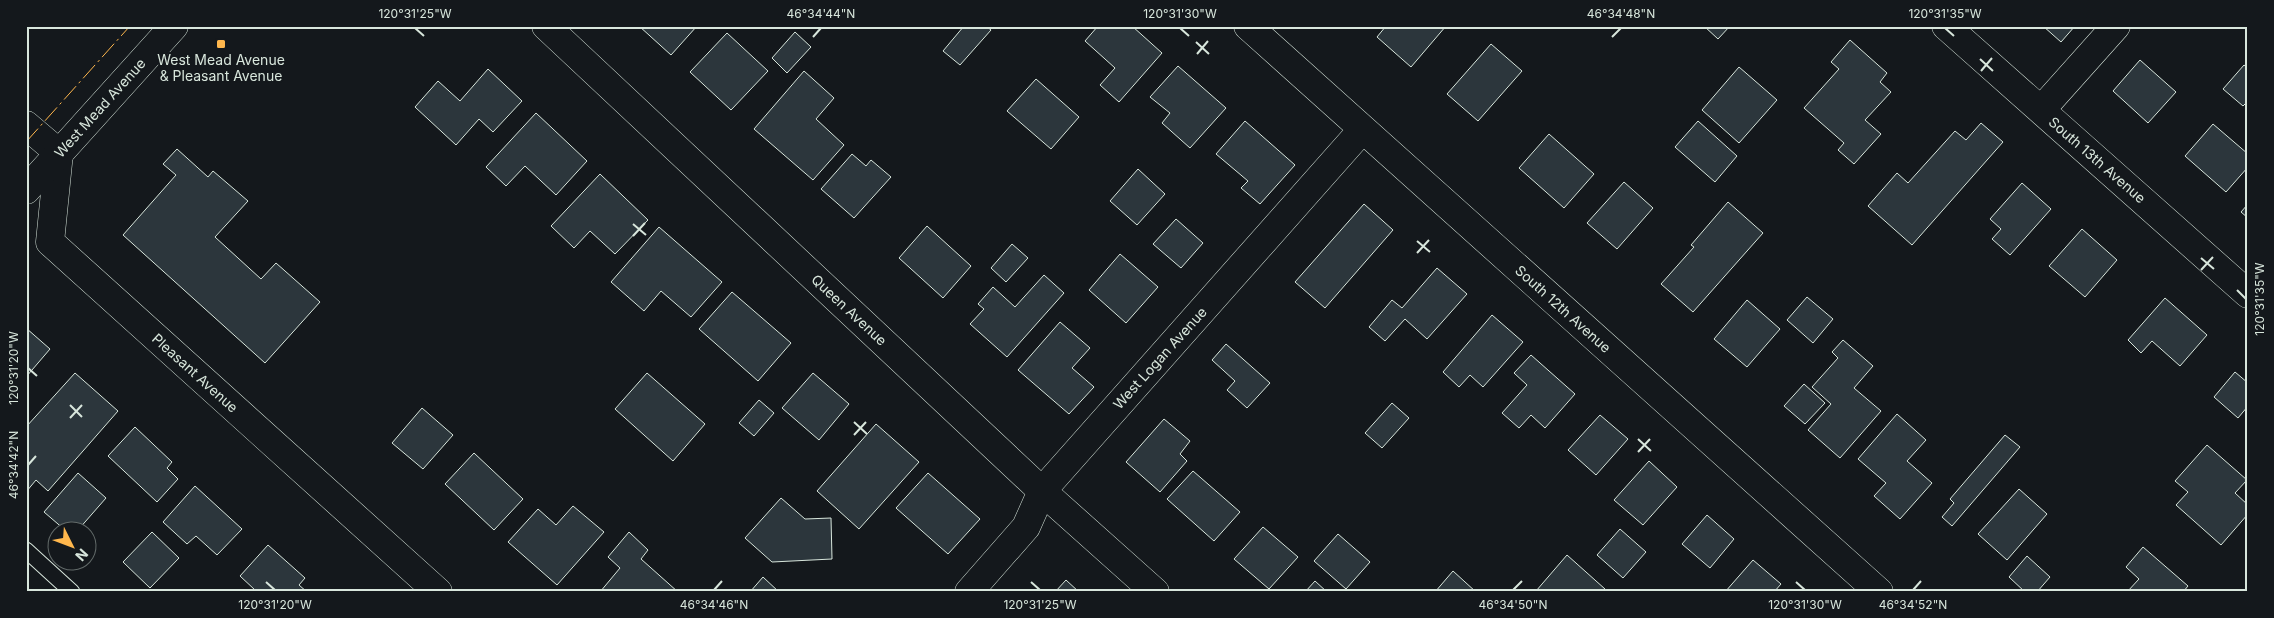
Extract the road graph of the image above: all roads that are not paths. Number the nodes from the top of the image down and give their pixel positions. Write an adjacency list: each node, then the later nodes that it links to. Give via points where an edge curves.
1 (174, 26): 9 (street, West Mead Avenue)
2 (546, 26): 12 (street, Queen Avenue)
3 (1248, 26): 8 (street, South 12th Avenue)
4 (1946, 26): 6 (street, South 13th Avenue)
5 (2116, 26): 6 (street)
6 (2041, 110): 11 (street, South 13th Avenue)
7 (26, 125): 9 (street)
8 (1362, 130): 12 (street, West Logan Avenue); 18 (street, South 12th Avenue)
9 (59, 153): 10 (street, West Mead Avenue); 15 (street, Pleasant Avenue, via 50,242)
10 (26, 190)
11 (2248, 294)
12 (1042, 491): 16 (street, West Logan Avenue, via 1026,527); 17 (street, Queen Avenue)
13 (26, 550): 14 (lane)
14 (72, 592)
15 (438, 592)
16 (969, 592)
17 (1155, 592)
18 (1879, 592)

